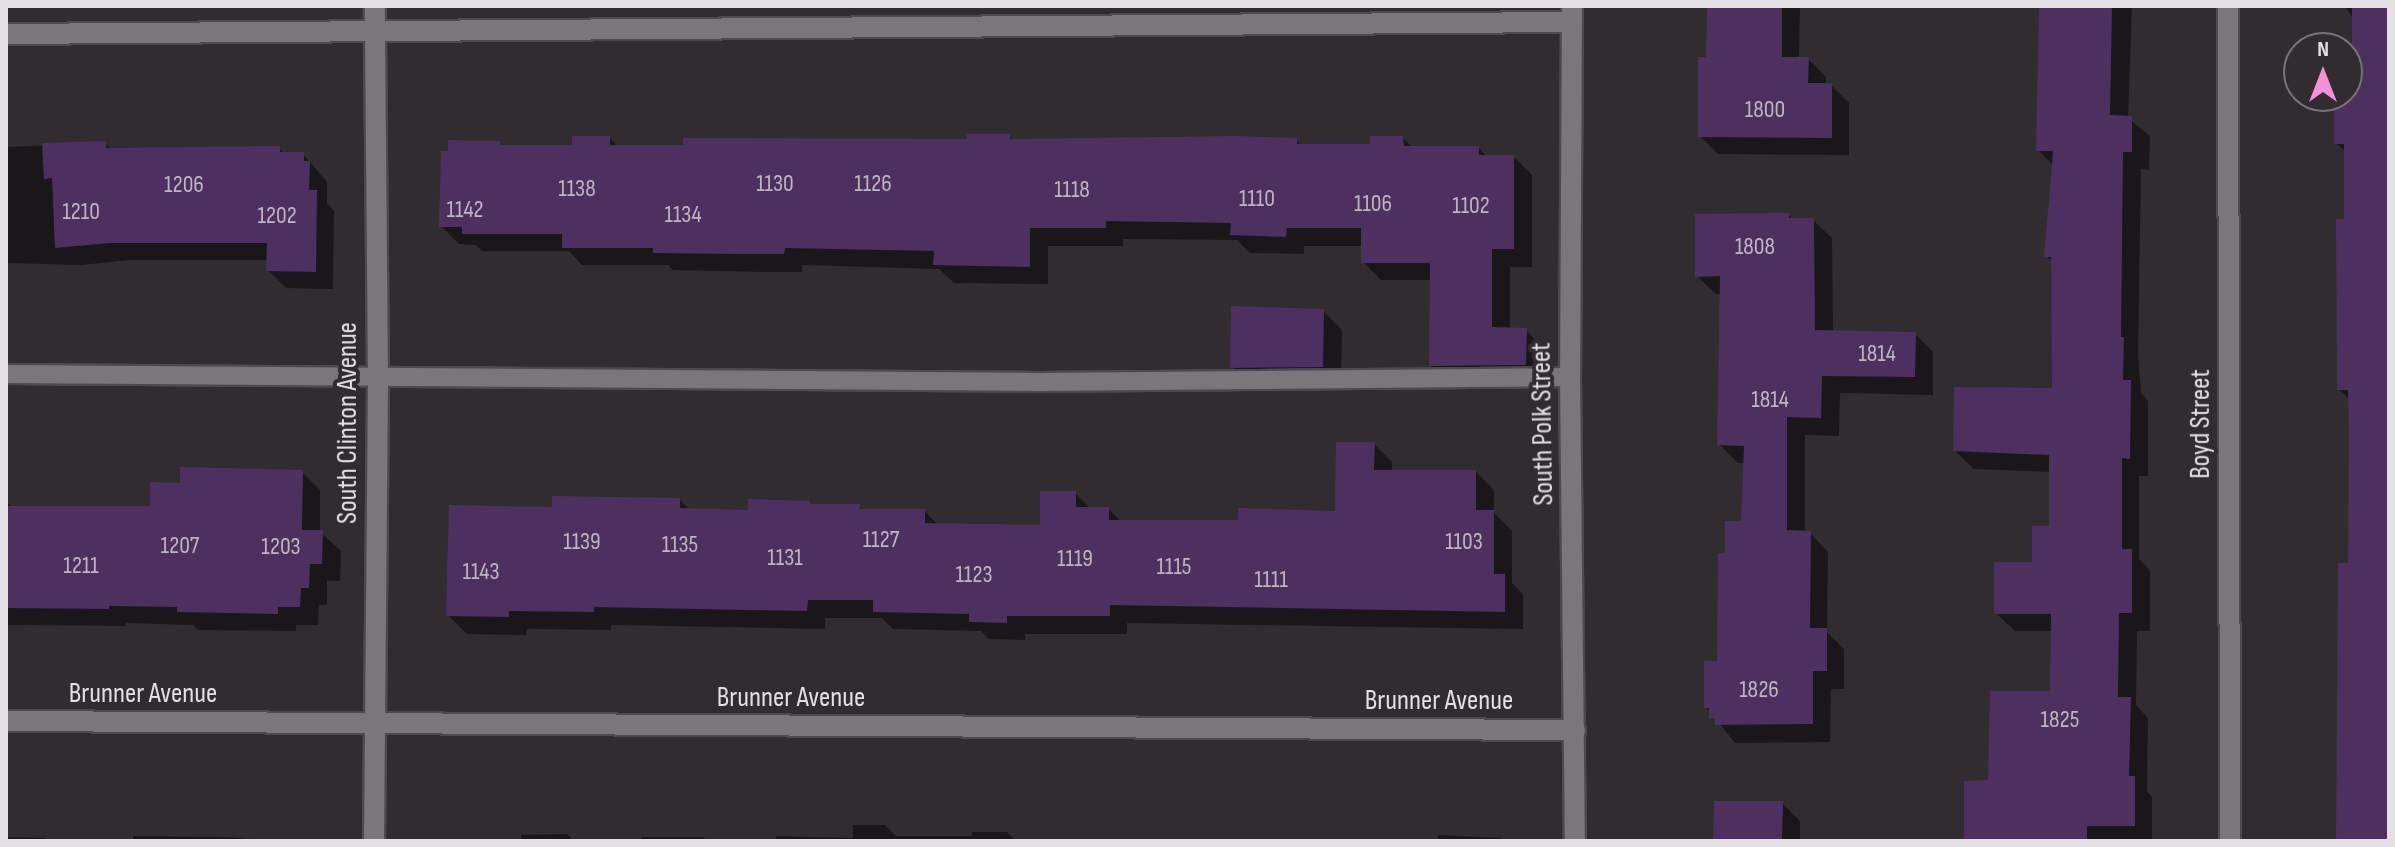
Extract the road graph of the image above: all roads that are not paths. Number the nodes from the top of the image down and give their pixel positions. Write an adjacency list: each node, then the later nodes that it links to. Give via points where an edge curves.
1 (375, 6): 4 (street, South Clinton Avenue)
2 (2228, 6): 14 (street, Boyd Street)
3 (1572, 14): 4 (street); 8 (street, South Polk Street)
4 (375, 29): 5 (street); 7 (street, South Clinton Avenue)
5 (6, 34)
6 (6, 374): 7 (lane)
7 (378, 376): 8 (lane, via 1038,382); 10 (street, South Clinton Avenue)
8 (1570, 377): 11 (street, South Polk Street)
9 (6, 721): 10 (street, Brunner Avenue)
10 (373, 723): 11 (street, Brunner Avenue); 12 (street, South Clinton Avenue)
11 (1575, 730): 13 (street, South Polk Street)
12 (374, 841)
13 (1575, 841)
14 (2230, 841)

